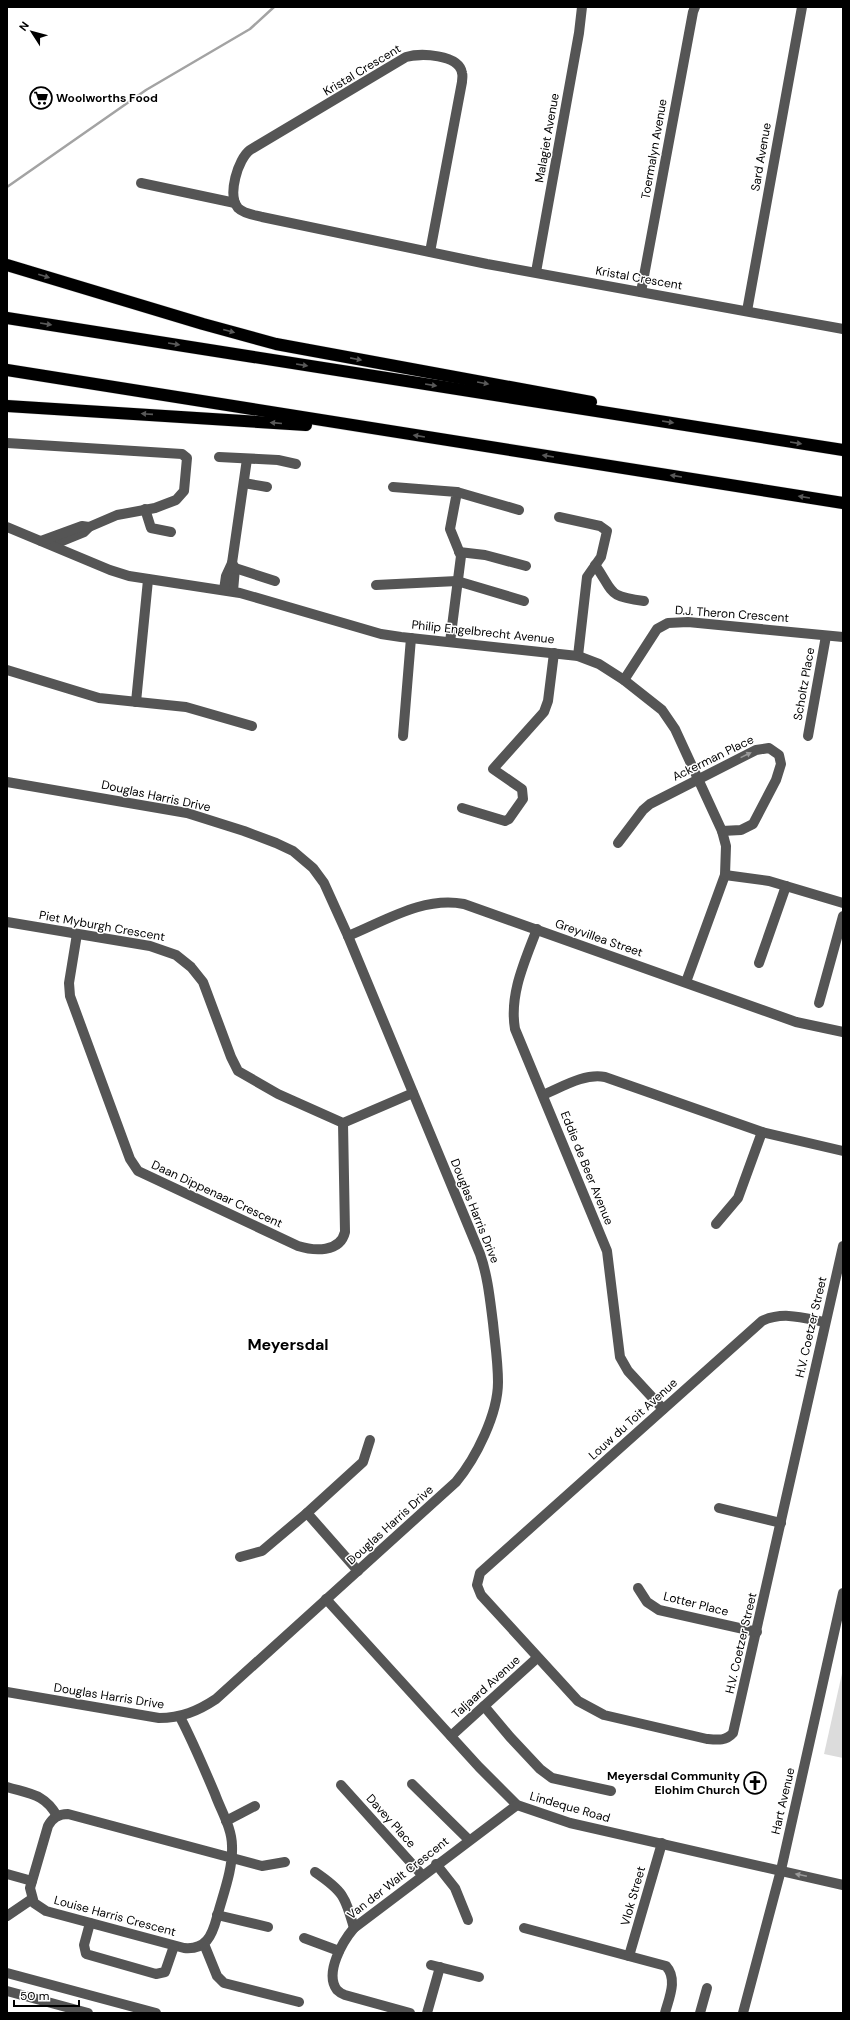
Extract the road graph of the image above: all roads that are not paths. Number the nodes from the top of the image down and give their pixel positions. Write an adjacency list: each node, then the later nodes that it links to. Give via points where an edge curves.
1 (582, 7): 8 (street, Malagiet Avenue)
2 (802, 7): 10 (street, Sard Avenue)
3 (693, 8): 9 (street, Toermalyn Avenue)
4 (141, 183): 5 (street, Kristal Crescent)
5 (235, 203): 6 (street, Kristal Crescent, via 243,211 262,217); 6 (street, Kristal Crescent, via 239,165 243,156 250,150 406,57 419,54 444,57 460,67 462,82)
6 (430, 252): 8 (street, Kristal Crescent)
7 (7, 265): 15 (highway, one-way to 15, via 276,344 598,404)
8 (536, 272): 9 (street, Kristal Crescent)
9 (641, 292): 10 (street, Kristal Crescent)
10 (747, 311): 12 (street, Kristal Crescent)
11 (7, 318): 15 (highway, one-way to 15)
12 (843, 329)
13 (7, 370): 16 (highway)
14 (7, 406): 16 (highway, one-way to 14, via 297,425)
15 (629, 416): 18 (highway, one-way to 18)
16 (343, 424): 26 (highway, one-way to 16)
17 (7, 443): 27 (street, via 182,454 188,462 181,496 170,503)
18 (843, 450)
19 (219, 457): 20 (street)
20 (247, 459): 21 (street, via 278,460); 22 (street)
21 (296, 464)
22 (244, 483): 23 (street); 37 (street)
23 (267, 486)
24 (393, 487): 25 (street)
25 (457, 492): 28 (street); 35 (street, via 450,525)
26 (843, 503)
27 (145, 509): 31 (street, via 123,513); 32 (street, via 151,528)
28 (519, 510)
29 (559, 517): 36 (street, via 606,529 603,554)
30 (7, 527): 33 (street, Philip Engelbrecht Avenue)
31 (89, 527): 33 (street, via 82,526); 34 (street, via 84,532)
32 (171, 532)
33 (41, 541): 34 (street, Philip Engelbrecht Avenue)
34 (52, 545): 39 (street, Philip Engelbrecht Avenue, via 110,570)
35 (459, 552): 38 (street, via 485,555); 41 (street, via 461,556)
36 (595, 565): 45 (street, via 613,593); 51 (street, via 587,577)
37 (233, 566): 40 (street); 43 (street)
38 (526, 566)
39 (148, 580): 43 (street, Philip Engelbrecht Avenue); 54 (street)
40 (275, 581)
41 (457, 582): 42 (street); 44 (street); 49 (street)
42 (376, 585)
43 (229, 591): 48 (street, Philip Engelbrecht Avenue, via 381,634)
44 (524, 601)
45 (644, 601)
46 (826, 636): 47 (street, D.J. Theron Crescent); 53 (street, D.J. Theron Crescent, via 688,622 668,623 657,629); 57 (street, Scholtz Place)
47 (843, 637)
48 (411, 638): 49 (street, Philip Engelbrecht Avenue); 56 (street)
49 (450, 642): 50 (street, Philip Engelbrecht Avenue)
50 (554, 653): 51 (street, Philip Engelbrecht Avenue); 60 (street, via 548,701 544,712 493,769 519,787 524,793 523,799 507,820 503,821)
51 (578, 656): 53 (street, Philip Engelbrecht Avenue, via 599,664)
52 (7, 670): 54 (street, via 92,697)
53 (624, 680): 58 (street, Philip Engelbrecht Avenue, via 662,710 675,729)
54 (136, 702): 55 (street, via 199,710)
55 (252, 726)
56 (404, 736)
57 (808, 736)
58 (697, 780): 61 (street, Philip Engelbrecht Avenue); 61 (street, Ackerman Place, one-way to 61, via 762,748 770,748 779,755 780,770 753,824 741,830); 62 (street, Ackerman Place, via 646,807)
59 (7, 782): 70 (street, Douglas Harris Drive, via 187,813 276,843 301,857 318,874)
60 (462, 808)
61 (722, 831): 63 (street, Philip Engelbrecht Avenue, via 726,846)
62 (618, 843)
63 (725, 876): 64 (street, via 755,878); 72 (street, Philip Engelbrecht Avenue)
64 (786, 886): 65 (street); 71 (street)
65 (843, 904)
66 (843, 916): 73 (street)
67 (7, 922): 69 (street, Piet Myburgh Crescent)
68 (537, 929): 70 (street, Greyvillea Street, via 464,904 444,901 422,905); 72 (street, Greyvillea Street); 76 (street, Eddie de Beer Avenue, via 515,994 513,1014 518,1035)
69 (77, 934): 77 (street, Piet Myburgh Crescent, via 159,948 183,960 203,982 237,1070 247,1078); 77 (street, Daan Dippenaar Crescent, via 68,988 70,996 130,1159 138,1171 298,1246 312,1249 330,1248 342,1241 345,1232)
70 (348, 936): 75 (street, Douglas Harris Drive)
71 (759, 963)
72 (686, 982): 74 (street, Greyvillea Street, via 796,1022)
73 (819, 1003)
74 (843, 1032)
75 (413, 1093): 77 (street); 89 (street, Douglas Harris Drive, via 487,1275 497,1388 488,1423 464,1473 451,1488)
76 (544, 1095): 78 (street, via 585,1078 600,1076); 83 (street, Eddie de Beer Avenue, via 607,1251 620,1358 628,1371)
77 (342, 1123)
78 (762, 1132): 79 (street); 80 (street, via 738,1198)
79 (843, 1150)
80 (716, 1224)
81 (843, 1246): 82 (street, H.V. Coetzer Street)
82 (825, 1322): 83 (street, Louw du Toit Avenue, via 785,1315 773,1316 762,1321); 87 (street, H.V. Coetzer Street)
83 (663, 1410): 90 (street, Louw du Toit Avenue, via 484,1568)
84 (370, 1440): 86 (street, via 363,1462)
85 (719, 1508): 87 (street)
86 (307, 1513): 88 (street, via 262,1550); 89 (street)
87 (781, 1523): 94 (street, H.V. Coetzer Street)
88 (240, 1557)
89 (358, 1571): 93 (street, Douglas Harris Drive)
90 (477, 1582): 95 (street, H.V. Coetzer Street, via 481,1595)
91 (638, 1588): 94 (street, Lotter Place, via 647,1602 659,1610)
92 (843, 1592): 113 (street, Hart Avenue)
93 (326, 1599): 98 (street, Douglas Harris Drive, via 216,1699 204,1707); 99 (street, Lindeque Road)
94 (757, 1632): 95 (street, H.V. Coetzer Street, via 737,1722 728,1738 721,1740 604,1715 578,1702)
95 (537, 1658): 97 (street, Taljaard Avenue)
96 (7, 1692): 98 (street, Douglas Harris Drive, via 152,1717)
97 (484, 1706): 99 (street, Taljaard Avenue); 103 (street, via 540,1769 552,1778)
98 (180, 1716): 107 (street, via 199,1754)
99 (452, 1736): 104 (street, Lindeque Road)
100 (341, 1784): 116 (street, Davey Place)
101 (412, 1784): 108 (street)
102 (7, 1787): 106 (street, via 45,1799)
103 (611, 1791)
104 (517, 1805): 108 (street, Van der Walt Crescent); 109 (street, Lindeque Road, via 570,1823)
105 (254, 1806): 107 (street)
106 (57, 1816): 110 (street, via 68,1814); 117 (street, via 48,1826)
107 (226, 1821): 110 (street, via 232,1840)
108 (469, 1840): 112 (street, Van der Walt Crescent)
109 (662, 1843): 113 (street, Lindeque Road); 131 (street, Vlok Street)
110 (232, 1857): 111 (street, via 262,1866); 120 (street)
111 (285, 1862)
112 (436, 1864): 116 (street, Van der Walt Crescent); 122 (street, via 455,1888)
113 (780, 1870): 118 (street, Lindeque Road, one-way to 113); 143 (street, Hart Avenue)
114 (315, 1872): 125 (street, via 343,1896)
115 (7, 1874): 117 (street)
116 (422, 1875): 125 (street, Van der Walt Crescent)
117 (32, 1881): 119 (street)
118 (843, 1885)
119 (32, 1899): 121 (street); 123 (street, Louise Harris Crescent, via 36,1906 43,1910)
120 (218, 1915): 124 (street); 128 (street, via 212,1934)
121 (7, 1916)
122 (468, 1920)
123 (90, 1923): 129 (street, Louise Harris Crescent); 129 (street, via 84,1945 86,1954 156,1974 165,1972)
124 (268, 1927)
125 (354, 1928): 130 (street, Van der Walt Crescent)
126 (524, 1928): 131 (street)
127 (304, 1938): 130 (street)
128 (204, 1944): 129 (street, Louise Harris Crescent, via 190,1949); 136 (street, via 217,1976 224,1983)
129 (174, 1946)
130 (339, 1951): 139 (street, Van der Walt Crescent, via 333,1974 337,1990 345,1995)
131 (629, 1956): 141 (street, via 658,1963 672,1972 673,1980)
132 (7, 1973): 138 (street)
133 (479, 1978): 140 (street, via 435,1966)
134 (706, 1988): 142 (street)
135 (7, 1991): 137 (street)
136 (299, 2002)
137 (88, 2013)
138 (156, 2013)
139 (410, 2013)
140 (427, 2013)
141 (665, 2013)
142 (700, 2013)
143 (743, 2013)

